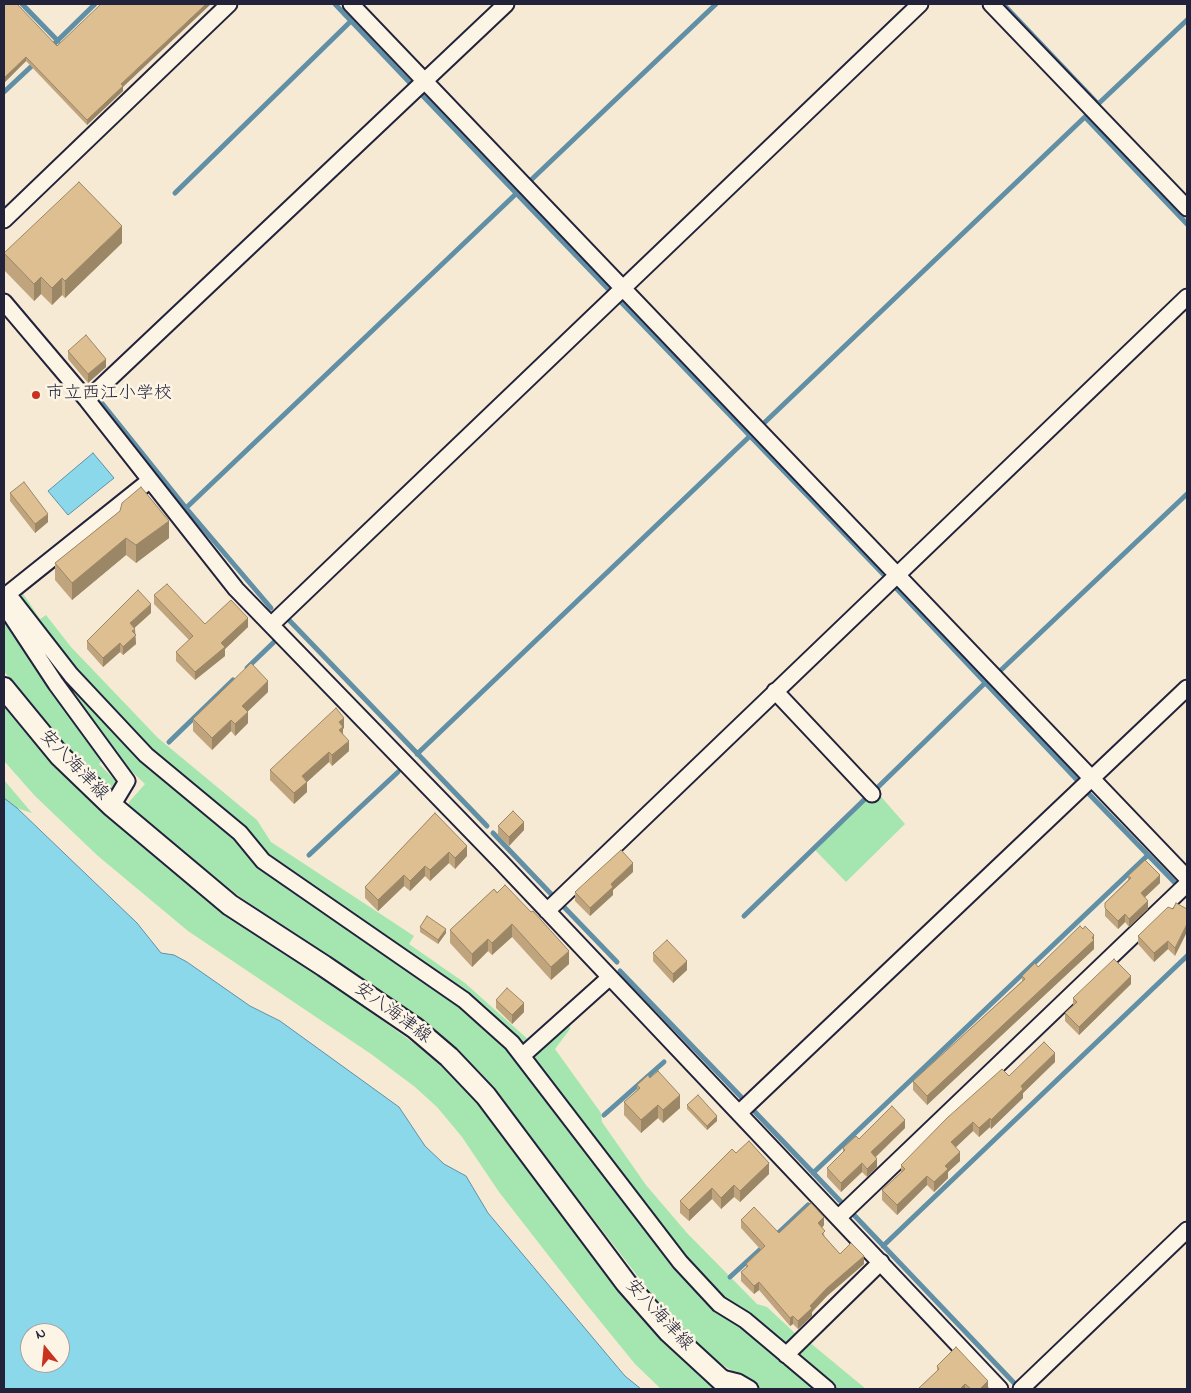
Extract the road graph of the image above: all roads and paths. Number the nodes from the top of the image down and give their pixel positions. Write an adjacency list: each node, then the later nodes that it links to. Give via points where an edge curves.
1 (229, 4): 8 (street)
2 (351, 4): 6 (street)
3 (506, 4): 6 (street)
4 (920, 4): 9 (street)
5 (991, 4): 7 (street)
6 (425, 81): 9 (street); 12 (street)
7 (1187, 208)
8 (4, 220)
9 (623, 288): 14 (street); 16 (street)
10 (1187, 297): 14 (street)
11 (4, 302): 12 (street)
12 (87, 400): 13 (street)
13 (149, 481): 15 (street); 16 (street, via 236,589)
14 (896, 575): 19 (street); 20 (street)
15 (5, 599): 22 (street, via 56,684 128,781); 27 (street, via 146,755 240,833 263,861 464,1000)
16 (271, 625): 25 (street)
17 (4, 688): 22 (main road, 安八海津線, via 59,755)
18 (1187, 688): 20 (street)
19 (775, 691): 21 (street); 25 (street)
20 (1093, 779): 23 (street); 28 (street)
21 (872, 794)
22 (112, 806): 33 (main road, 安八海津線, via 230,905 415,1028 449,1057 486,1096 626,1283 669,1332)
23 (1187, 878)
24 (1187, 884): 29 (street)
25 (547, 911): 26 (street)
26 (609, 978): 27 (street); 28 (street)
27 (522, 1056): 32 (street, via 680,1262 719,1304 745,1320)
28 (739, 1113): 29 (street)
29 (839, 1218): 31 (street)
30 (1187, 1230): 37 (street)
31 (881, 1262): 32 (street); 36 (street)
32 (786, 1355): 35 (street)
33 (724, 1383): 34 (street, via 738,1382)
34 (750, 1389)
35 (827, 1389)
36 (1000, 1389)
37 (1021, 1389)

